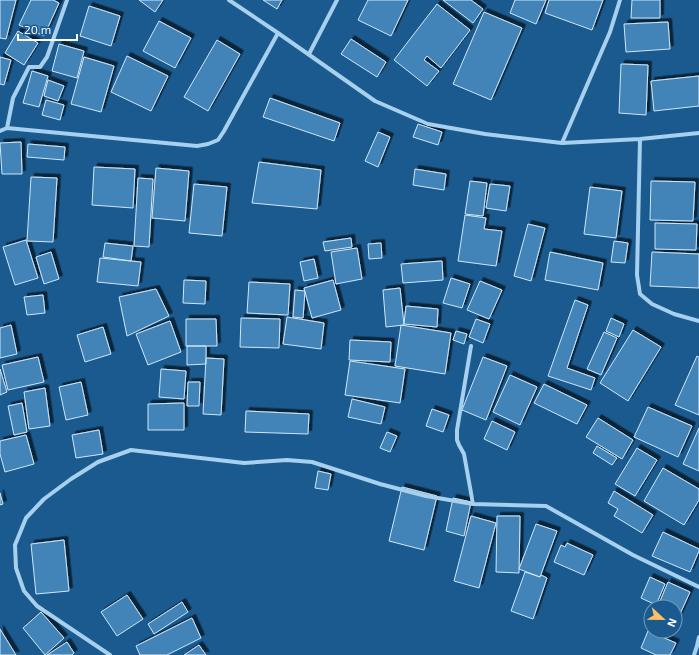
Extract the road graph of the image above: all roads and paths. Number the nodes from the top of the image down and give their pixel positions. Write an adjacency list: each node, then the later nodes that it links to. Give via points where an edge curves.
1 (67, 0): 7 (street, via 47,57 40,67 29,67 13,98)
2 (229, 0): 5 (street)
3 (337, 0): 6 (street)
4 (620, 0): 11 (street, via 610,32)
5 (278, 33): 6 (street); 7 (street, via 224,131 218,140 208,144 197,146)
6 (309, 54): 11 (street, via 375,101 428,124)
7 (8, 128): 8 (street)
8 (0, 131)
9 (699, 133): 10 (street)
10 (640, 139): 11 (street); 12 (street, via 637,275 640,294 652,304)
11 (562, 143)
12 (699, 321)
13 (471, 346): 14 (street, via 457,440 464,454)
14 (473, 504): 15 (street, via 546,506 633,555); 17 (street, via 426,496 312,462 287,460 244,464 131,450 98,462 44,499 26,518 15,545 16,568 24,591 37,606)
15 (699, 587)
16 (699, 637): 18 (street)
17 (110, 655)
18 (694, 655)

